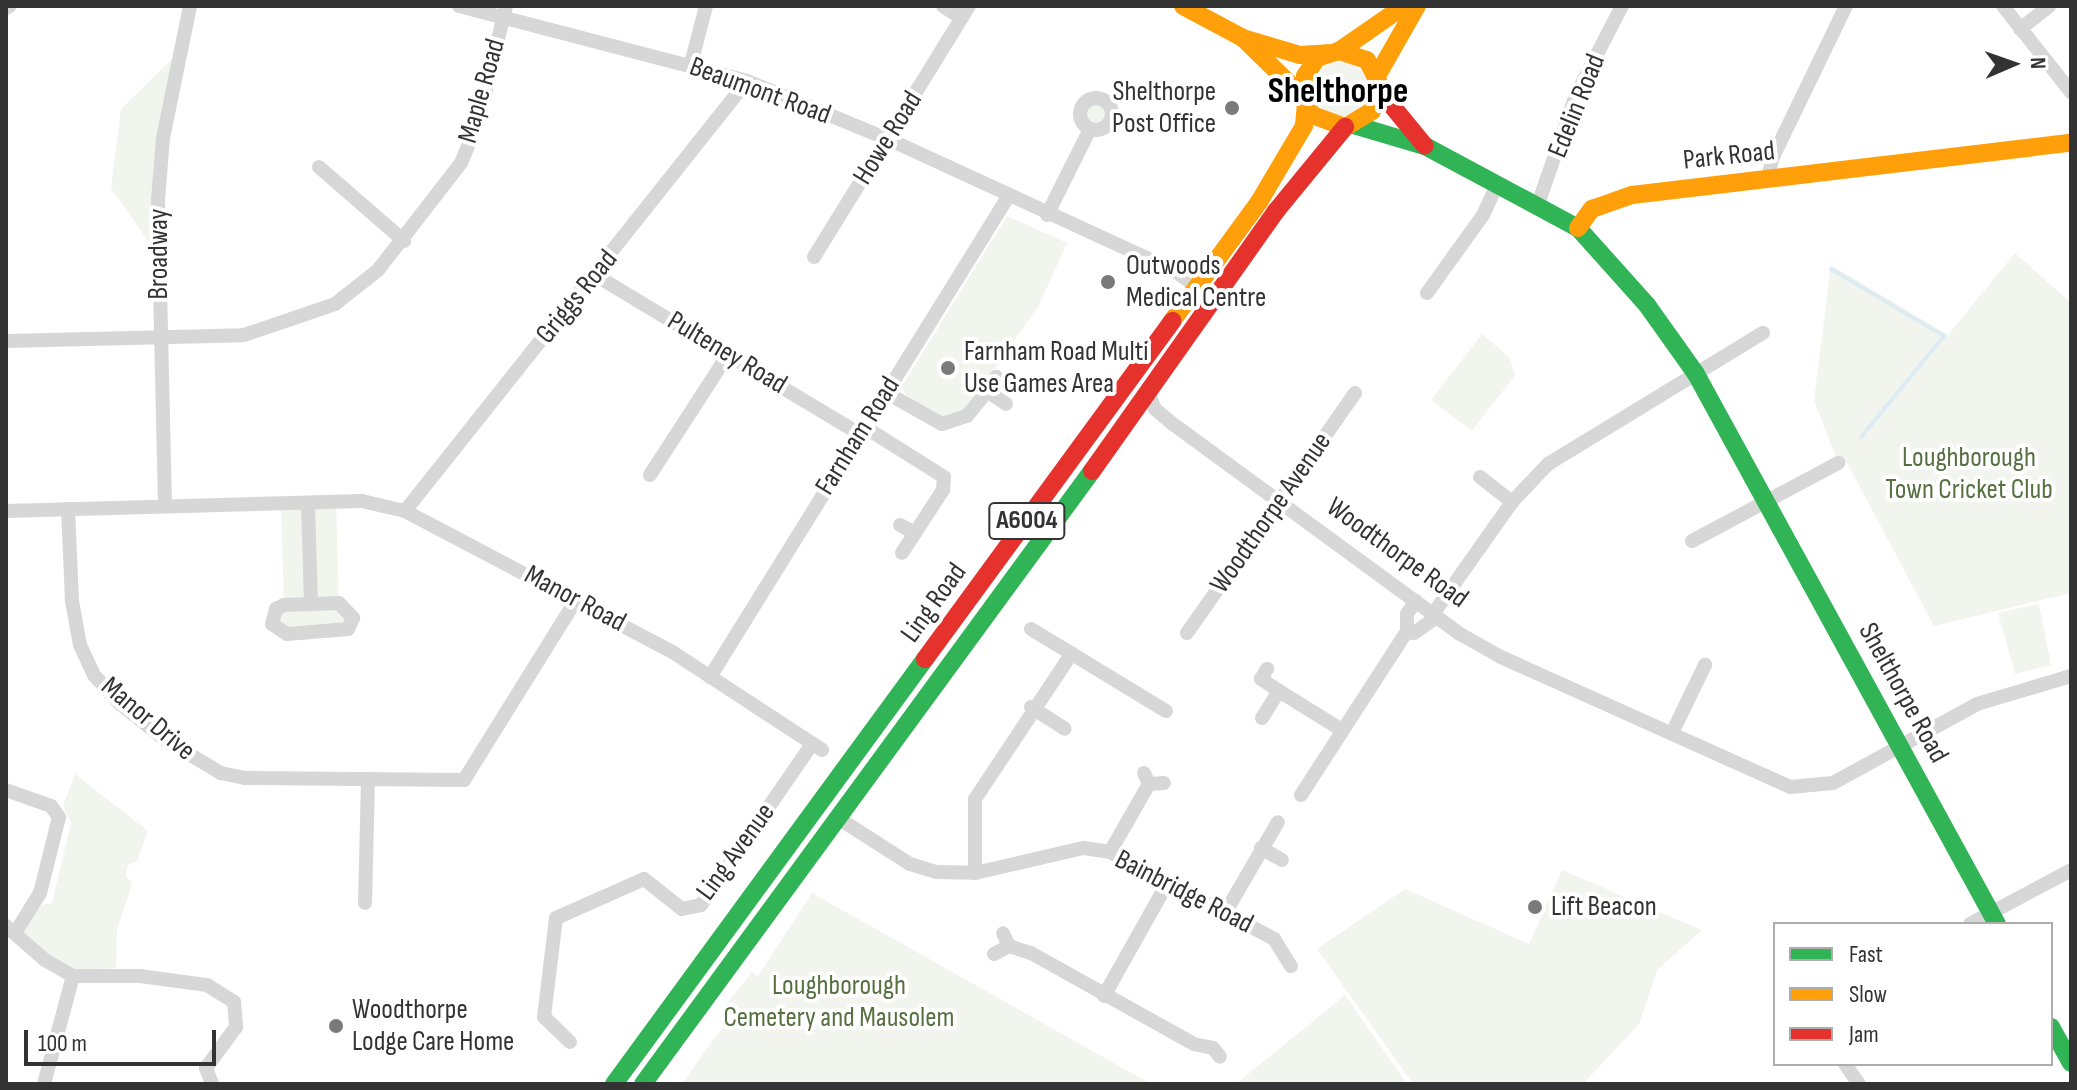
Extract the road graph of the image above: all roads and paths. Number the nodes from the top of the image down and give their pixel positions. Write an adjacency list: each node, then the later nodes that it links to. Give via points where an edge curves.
1 (190, 6): 40 (street, Broadway, via 163,138)
2 (459, 6): 12 (street, Beaumont Road)
3 (706, 6): 17 (street)
4 (943, 6): 13 (street, Howe Road)
5 (1183, 6): 15 (main road)
6 (1404, 6): 16 (main road, A6004)
7 (1417, 6): 19 (main road, A6004)
8 (1622, 6): 31 (street, Edelin Road, via 1569,110)
9 (1846, 6): 28 (street, via 1772,159)
10 (2003, 6): 14 (street)
11 (2049, 6): 14 (street)
12 (504, 12): 17 (street, Beaumont Road); 34 (street, Maple Road, via 470,142 449,185)
13 (965, 12): 24 (street, Howe Road)
14 (2020, 29): 20 (street)
15 (1243, 38): 16 (main road, via 1300,55); 21 (main road)
16 (1333, 52): 19 (main road, via 1358,55); 21 (main road, A6004, via 1310,66)
17 (691, 64): 18 (street, Beaumont Road)
18 (747, 81): 24 (street, Beaumont Road); 36 (street, Griggs Road)
19 (1378, 83): 22 (main road, A6004, via 1372,111); 26 (main road)
20 (2071, 92)
21 (1305, 101): 22 (main road, via 1322,122); 37 (main road, Ling Road / A6004, via 1304,126 1293,146)
22 (1350, 126): 26 (main road); 48 (main road, Ling Road / A6004, via 1276,211)
23 (1090, 129): 32 (street)
24 (888, 139): 30 (street, Beaumont Road); 35 (street, Howe Road)
25 (2071, 143): 28 (main road, Park Road)
26 (1425, 146): 29 (main road)
27 (319, 167): 34 (street)
28 (1768, 180): 33 (main road, Park Road, via 1607,200)
29 (1497, 185): 31 (main road); 38 (street, via 1483,215)
30 (1008, 197): 32 (street, Beaumont Road); 47 (street, Farnham Road)
31 (1537, 207): 33 (main road)
32 (1047, 215): 37 (street, Beaumont Road, via 1175,271)
33 (1578, 228): 44 (main road, Shelthorpe Road, via 1647,305)
34 (404, 241): 40 (street, Maple Road, via 357,288 308,317 244,335)
35 (814, 257)
36 (595, 275): 42 (street, Pulteney Road); 62 (street, Griggs Road)
37 (1197, 287): 43 (main road, Ling Road / A6004)
38 (1427, 293)
39 (1763, 333): 44 (street)
40 (160, 336): 41 (street, Maple Road); 59 (street, Broadway)
41 (6, 341)
42 (729, 353): 51 (street, Pulteney Road); 53 (street)
43 (1146, 357): 48 (main road); 115 (main road, Ling Road / A6004)
44 (1696, 374): 55 (main road, Shelthorpe Road); 57 (street, via 1561,455)
45 (996, 377): 46 (street)
46 (987, 391): 47 (street, via 967,416 942,424); 50 (street)
47 (885, 392): 51 (street, Farnham Road)
48 (1148, 392): 56 (street, Woodthorpe Road, via 1155,409); 92 (main road, Ling Road / A6004)
49 (1355, 393): 56 (street, Woodthorpe Avenue)
50 (1006, 404)
51 (860, 430): 64 (street, Pulteney Road, via 916,455 944,477 943,490); 77 (street, Farnham Road)
52 (1838, 463): 55 (street)
53 (650, 475)
54 (1480, 477): 57 (street)
55 (1765, 501): 65 (street); 86 (main road, Shelthorpe Road)
56 (1279, 502): 68 (street, Woodthorpe Road); 73 (street, Woodthorpe Avenue)
57 (1512, 502): 70 (street)
58 (308, 503): 59 (street, Manor Road); 62 (street, Manor Road, via 362,501); 69 (street)
59 (165, 506): 60 (street, Manor Road)
60 (68, 509): 61 (street, Manor Road); 89 (street, Manor Drive, via 72,601 80,645 94,675 119,703 177,748 221,773)
61 (6, 511)
62 (405, 511): 67 (street, Manor Road)
63 (900, 525): 64 (street)
64 (915, 533): 66 (street)
65 (1692, 541)
66 (902, 553)
67 (576, 600): 77 (street, Manor Road); 89 (street, Manor Drive, via 464,780)
68 (1416, 601): 70 (street, Woodthorpe Road); 72 (street, via 1407,614)
69 (311, 604): 69 (street, via 344,605 352,624 340,631 287,634 272,624 276,609)
70 (1435, 616): 72 (street, via 1414,633); 85 (street, Woodthorpe Road, via 1501,657)
71 (1031, 629): 74 (street)
72 (1407, 631): 84 (street)
73 (1187, 633)
74 (1072, 653): 80 (street); 81 (street)
75 (1705, 665): 85 (street)
76 (1267, 669): 79 (street, via 1261,679)
77 (710, 677): 87 (street, Manor Road)
78 (2071, 678): 86 (street, Woodthorpe Road, via 2009,691)
79 (1279, 691): 82 (street); 84 (street)
80 (1031, 707): 83 (street); 98 (street, via 975,799)
81 (1166, 711)
82 (1262, 718)
83 (1065, 729)
84 (1342, 730): 91 (street)
85 (1672, 733): 86 (street, Woodthorpe Road, via 1803,789 1833,783)
86 (1900, 746): 102 (main road, Shelthorpe Road)
87 (817, 747): 109 (street, Ling Avenue, via 701,905 682,909 644,875 553,923 544,1017)
88 (1152, 780): 95 (street)
89 (368, 781): 100 (street)
90 (6, 790): 103 (street, via 51,806 59,817 40,893)
91 (1301, 795)
92 (838, 818): 98 (street, Bainbridge Road, via 910,864 936,872); 116 (main road, Ling Road / A6004)
93 (1278, 822): 94 (street)
94 (1261, 848): 96 (street); 101 (street)
95 (1110, 852): 98 (street, Bainbridge Road, via 1059,851); 99 (street, Bainbridge Road)
96 (1282, 860)
97 (2071, 870): 102 (street)
98 (975, 873)
99 (1168, 882): 101 (street, Bainbridge Road); 107 (street)
100 (365, 903)
101 (1225, 913): 105 (street, Bainbridge Road, via 1274,939)
102 (1994, 918)
103 (10, 929): 106 (street)
104 (994, 954): 107 (street, via 1006,939)
105 (1292, 969)
106 (73, 976): 113 (street); 114 (street, via 166,977 207,985 228,996 238,1009 238,1022 206,1068)
107 (1104, 996): 110 (street, via 1194,1044)
108 (2053, 1031): 111 (main road)
109 (570, 1042)
110 (1217, 1047)
111 (2071, 1063)
112 (1846, 1066): 117 (street)
113 (44, 1084)
114 (212, 1084)
115 (614, 1084)
116 (643, 1084)
117 (1859, 1084)

